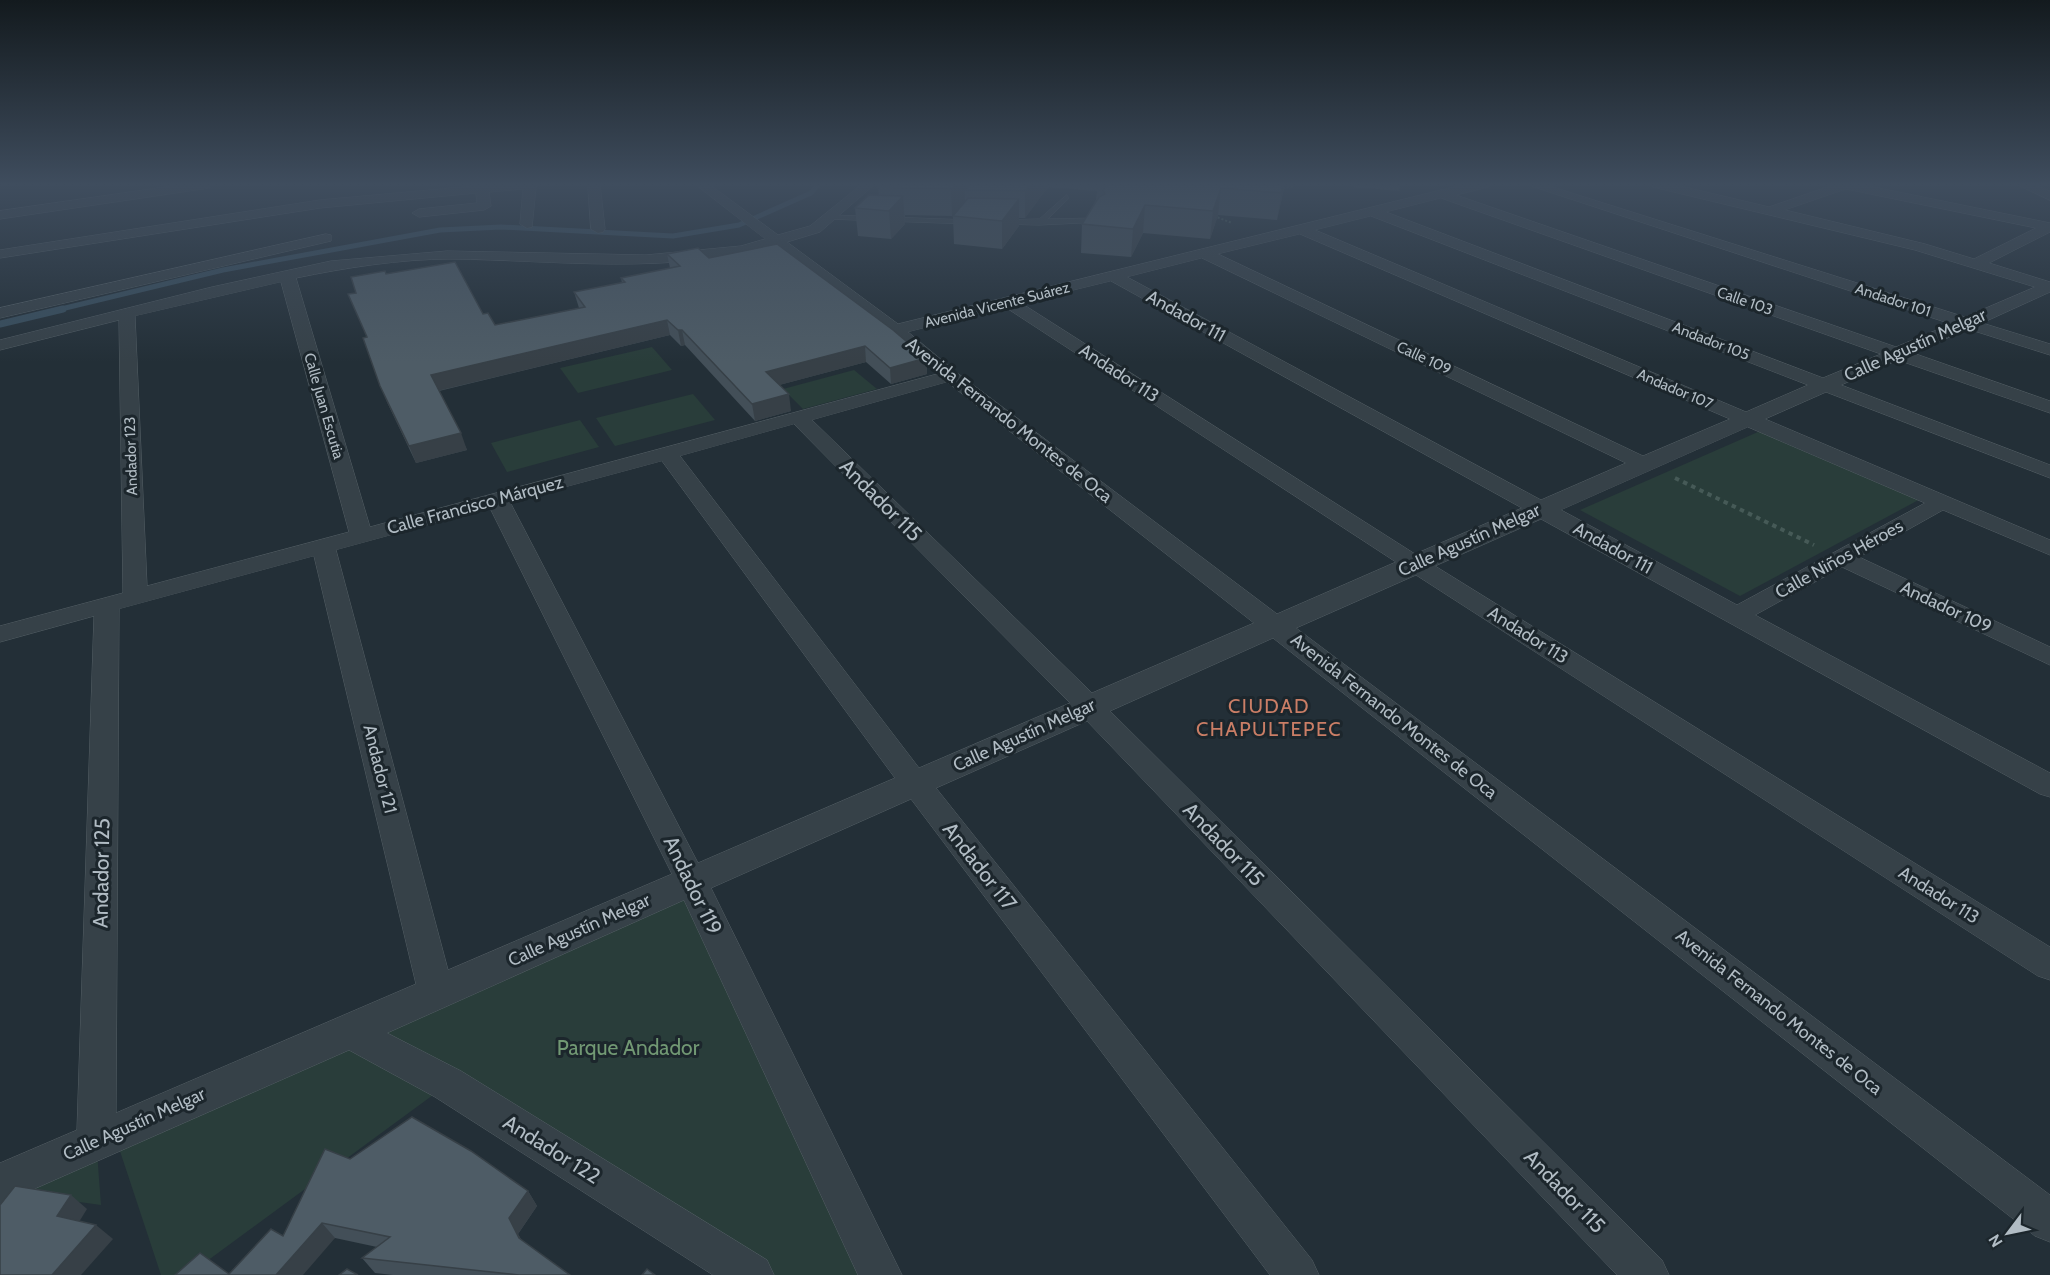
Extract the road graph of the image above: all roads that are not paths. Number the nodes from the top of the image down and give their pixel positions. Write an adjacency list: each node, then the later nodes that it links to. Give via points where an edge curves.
1 (180, 244): 14 (street)
2 (290, 244): 21 (street)
3 (318, 244): 18 (street)
4 (381, 244): 5 (street, via 456,255 646,259 719,254)
5 (733, 244)
6 (779, 244): 26 (street, Avenida Fernando Montes de Oca)
7 (1244, 244): 15 (street, Avenida Vicente Suárez)
8 (1335, 244): 34 (street, Andador 107)
9 (1456, 244): 31 (street, Andador 105)
10 (1583, 244): 29 (street, Calle 103)
11 (1717, 244): 25 (street, Andador 101)
12 (1900, 244): 16 (street)
13 (2017, 244): 16 (street)
14 (0, 254)
15 (1203, 254): 19 (street, Avenida Vicente Suárez); 36 (street, Calle 109)
16 (1978, 263): 20 (street)
17 (93, 272): 21 (street)
18 (287, 275): 24 (street); 41 (street, Calle Juan Escutia)
19 (1113, 276): 22 (street, Avenida Vicente Suárez); 40 (street, Andador 111)
20 (2045, 283): 25 (street, Calle Agustín Melgar)
21 (98, 292): 23 (street)
22 (1008, 302): 26 (street, Avenida Vicente Suárez); 45 (street, Andador 113)
23 (0, 313)
24 (127, 313): 27 (street); 46 (street, Andador 123)
25 (1965, 323): 28 (street, Andador 101); 29 (street, Calle Agustín Melgar)
26 (895, 330): 30 (street, Avenida Fernando Montes de Oca)
27 (0, 345)
28 (2050, 350)
29 (1896, 353): 31 (street, Calle Agustín Melgar); 32 (street, Calle 103)
30 (950, 376): 33 (street, Calle Francisco Márquez); 48 (street, Avenida Fernando Montes de Oca)
31 (1824, 385): 34 (street, Calle Agustín Melgar); 37 (street, Andador 105)
32 (2050, 407)
33 (798, 417): 35 (street, Calle Francisco Márquez); 51 (street, Andador 115)
34 (1746, 419): 36 (street, Calle Agustín Melgar); 39 (street, Andador 107)
35 (667, 453): 38 (street, Calle Francisco Márquez); 52 (street, Andador 117)
36 (1644, 464): 40 (street, Calle Agustín Melgar)
37 (2050, 472)
38 (497, 499): 41 (street, Calle Francisco Márquez); 54 (street, Andador 119)
39 (1942, 502): 43 (street, Andador 107); 44 (street, Calle Niños Héroes)
40 (1541, 509): 45 (street, Calle Agustín Melgar); 47 (street, Andador 111)
41 (361, 536): 42 (street, Calle Francisco Márquez)
42 (323, 546): 46 (street, Calle Francisco Márquez); 56 (street, Andador 121)
43 (2050, 548)
44 (1842, 558): 47 (street, Calle Niños Héroes); 50 (street, Andador 109)
45 (1415, 564): 48 (street, Calle Agustín Melgar); 55 (street, Andador 113)
46 (121, 601): 49 (street, Calle Francisco Márquez); 58 (street, Andador 125)
47 (1736, 615): 53 (street, Andador 111)
48 (1275, 625): 51 (street, Calle Agustín Melgar); 60 (street, Avenida Fernando Montes de Oca)
49 (0, 634)
50 (2050, 657)
51 (1089, 706): 52 (street, Calle Agustín Melgar); 64 (street, Andador 115)
52 (915, 783): 54 (street, Calle Agustín Melgar); 63 (street, Andador 117)
53 (2050, 786)
54 (691, 881): 56 (street, Calle Agustín Melgar); 62 (street, Andador 119)
55 (2050, 965)
56 (436, 992): 57 (street, Calle Agustín Melgar)
57 (347, 1030): 58 (street, Calle Agustín Melgar); 61 (street, Andador 122, via 448,1083)
58 (96, 1141): 59 (street, Calle Agustín Melgar)
59 (0, 1184)
60 (2050, 1221)
61 (752, 1275)
62 (880, 1275)
63 (1297, 1275)
64 (1647, 1275)

